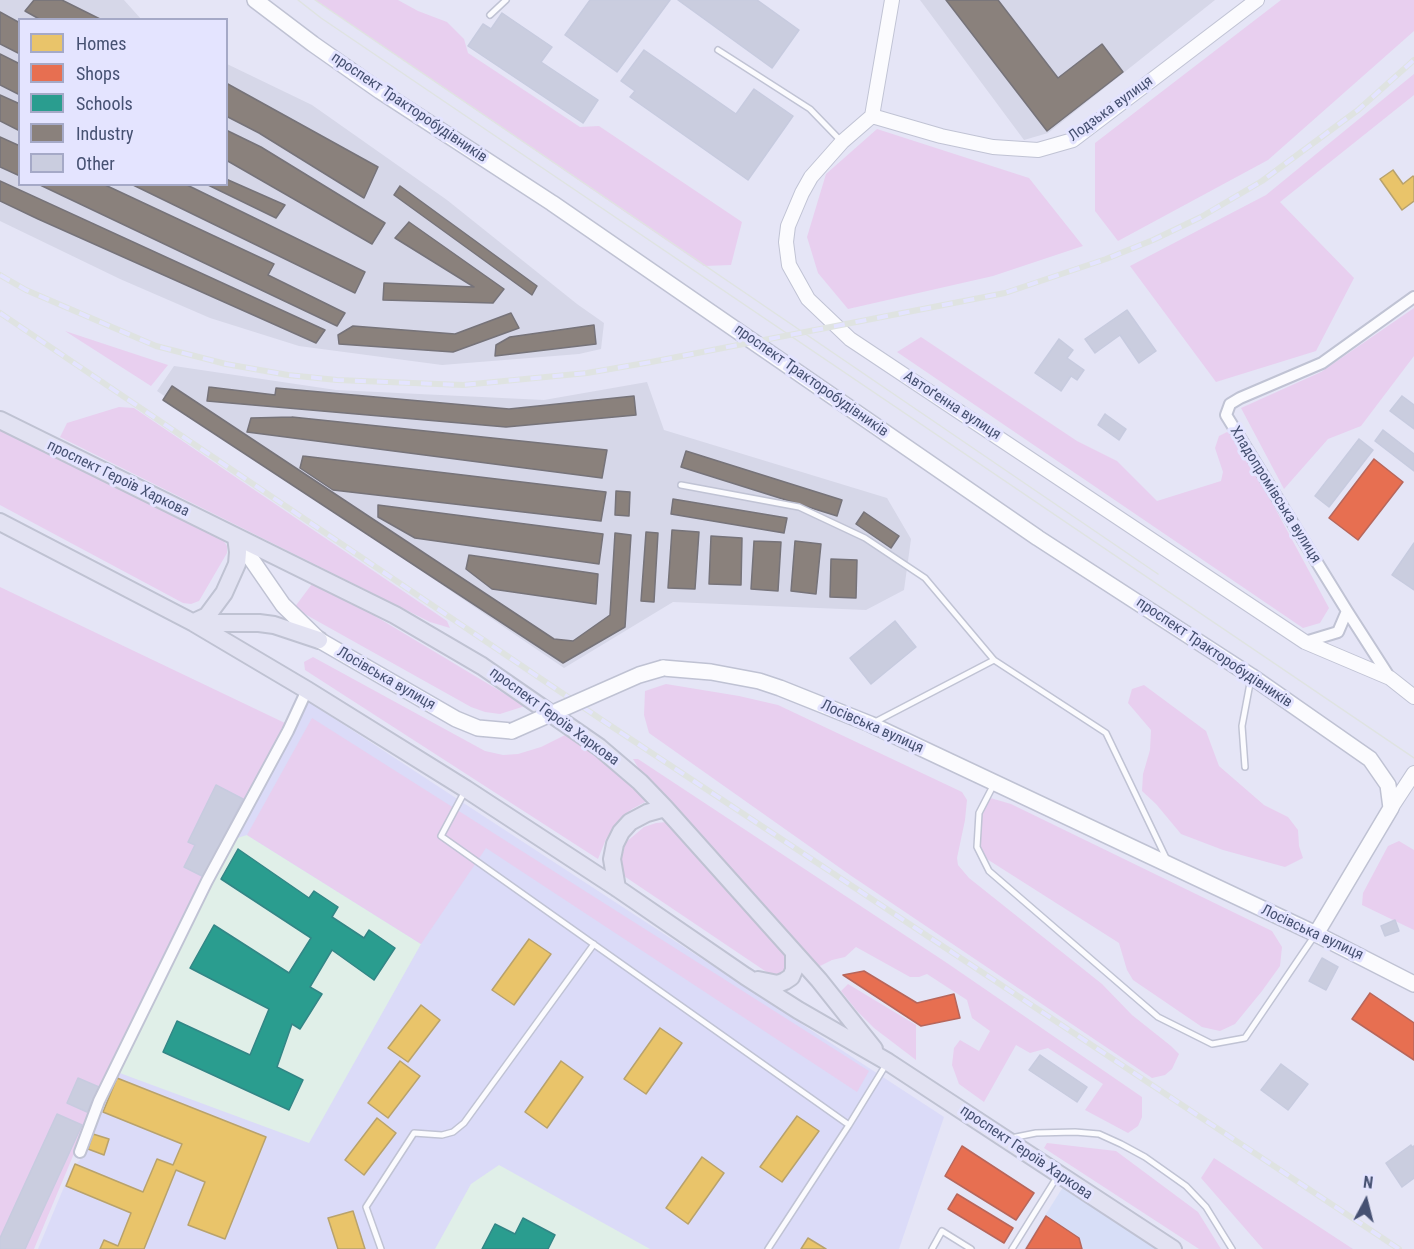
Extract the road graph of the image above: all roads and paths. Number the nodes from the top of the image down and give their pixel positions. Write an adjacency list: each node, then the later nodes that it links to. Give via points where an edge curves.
1 (255, 0): 19 (main road, проспект Тракторобудівників, via 371,84 552,203 1038,538)
2 (506, 0): 5 (lane)
3 (892, 0): 7 (street)
4 (1257, 0): 7 (street, Лодзька вулиця, via 1073,140 1050,147 993,147)
5 (490, 15)
6 (718, 50): 8 (lane, via 810,109)
7 (872, 116): 8 (street, Автоґенна вулиця)
8 (842, 142): 17 (street, Автоґенна вулиця, via 811,177 788,226 786,254 808,299 850,339)
9 (1414, 297): 14 (street, Хладопромівська вулиця, via 1322,363 1230,404 1226,415)
10 (0, 420): 13 (main road, проспект Героїв Харкова)
11 (681, 485): 18 (lane, via 799,507 865,538 925,578)
12 (0, 522): 15 (main road, проспект Героїв Харкова)
13 (236, 537): 15 (main road, via 237,564 224,593 207,616); 16 (main road, Лосівська вулиця, via 283,605); 28 (main road, проспект Героїв Харкова, via 395,615 482,666 599,747)
14 (1347, 611): 17 (street, via 1338,632); 20 (street, Хладопромівська вулиця)
15 (194, 623): 16 (main road, via 259,622); 21 (main road, проспект Героїв Харкова)
16 (319, 640): 23 (main road, Лосівська вулиця, bridge, via 478,728 512,731 639,675 663,669 759,681)
17 (1305, 642): 20 (street, Автоґенна вулиця)
18 (994, 660): 23 (lane); 30 (lane, via 1106,733)
19 (1251, 676): 24 (lane, via 1242,726); 29 (main road, проспект Тракторобудівників, via 1370,759 1388,785)
20 (1390, 678): 22 (street, Хладопромівська вулиця)
21 (307, 690): 27 (main road, проспект Героїв Харкова); 40 (street, via 202,891 99,1101)
22 (1414, 697)
23 (870, 724): 26 (main road, Лосівська вулиця)
24 (1245, 767)
25 (1414, 773): 29 (street)
26 (994, 784): 30 (main road, Лосівська вулиця); 32 (lane, via 979,813 977,847 989,871 1158,1017 1212,1044 1245,1038)
27 (466, 789): 31 (main road, проспект Героїв Харкова); 33 (lane, via 441,837)
28 (665, 808): 31 (main road, via 630,822 621,832 612,859); 34 (main road, проспект Героїв Харкова)
29 (1391, 808): 32 (main road)
30 (1171, 867): 32 (main road, Лосівська вулиця)
31 (617, 888): 35 (main road, проспект Героїв Харкова)
32 (1316, 934): 36 (main road, Лосівська вулиця)
33 (594, 944): 38 (lane); 42 (lane, via 464,1123 442,1135 414,1133 366,1207)
34 (794, 953): 35 (main road, via 794,970 785,981 770,983); 37 (main road, проспект Героїв Харкова)
35 (745, 976): 37 (main road, проспект Героїв Харкова)
36 (1414, 984)
37 (884, 1059): 38 (lane); 39 (main road, проспект Героїв Харкова)
38 (849, 1125): 43 (lane)
39 (1006, 1139): 41 (main road, проспект Героїв Харкова); 48 (lane, via 1036,1132 1075,1132 1100,1134 1121,1144 1186,1186 1206,1207)
40 (80, 1152)
41 (1059, 1175): 46 (lane); 47 (main road, проспект Героїв Харкова)
42 (381, 1249)
43 (768, 1249)
44 (932, 1249): 45 (lane, via 942,1231)
45 (971, 1249)
46 (1012, 1249)
47 (1173, 1249)
48 (1232, 1249)

